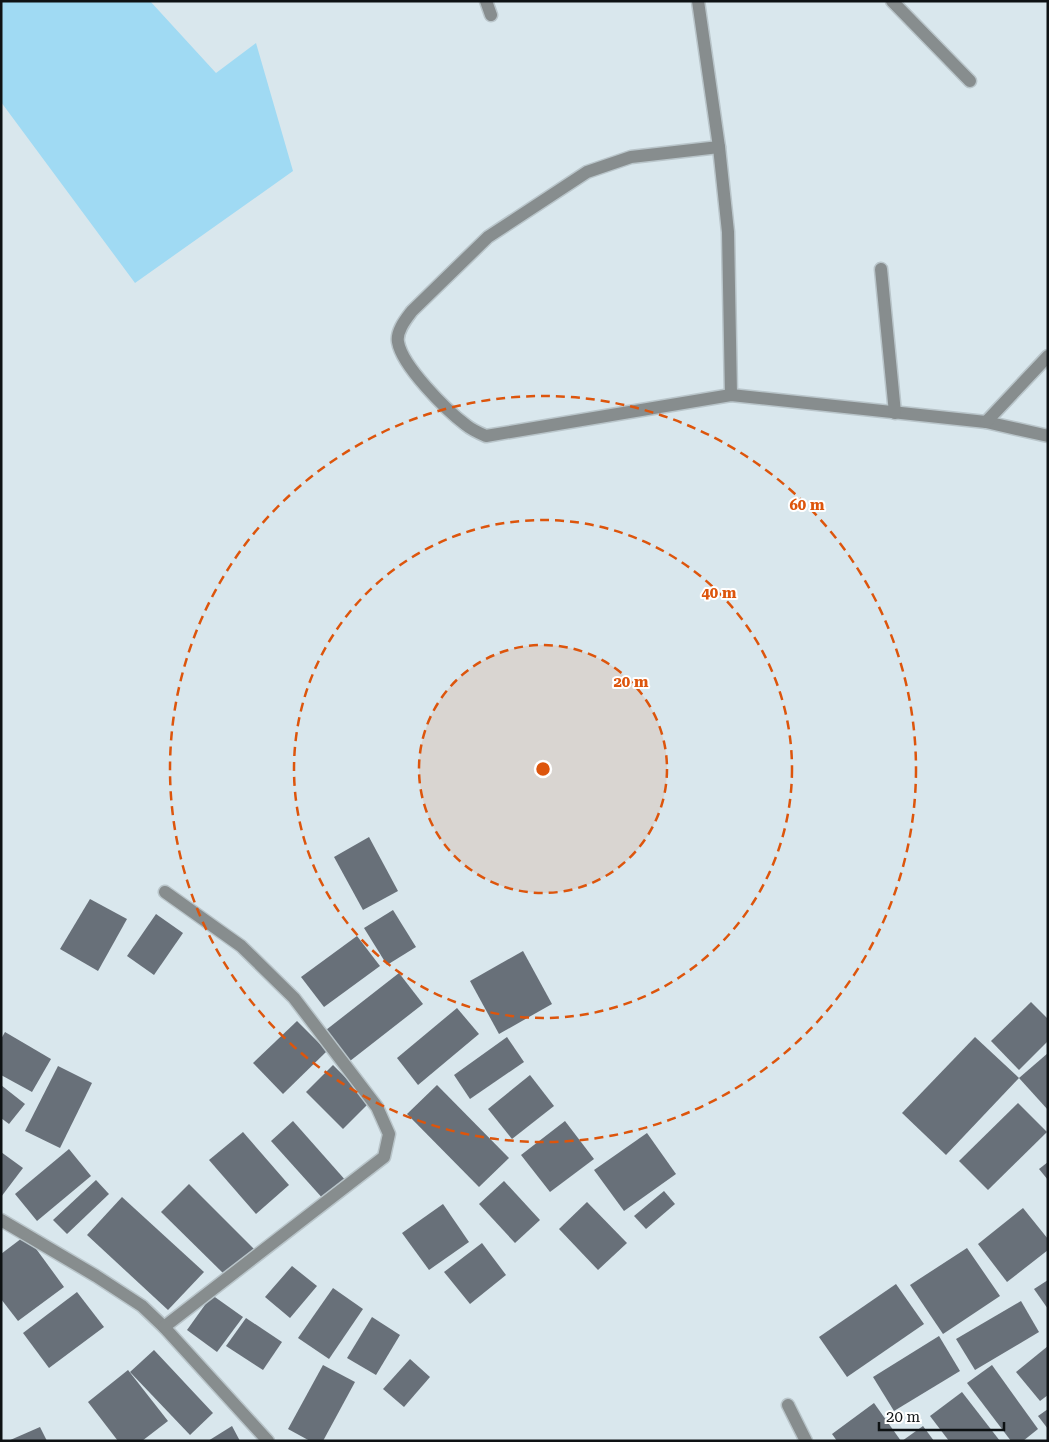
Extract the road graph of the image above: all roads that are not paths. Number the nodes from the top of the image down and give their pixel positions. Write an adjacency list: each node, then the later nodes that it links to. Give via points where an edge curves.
1 (486, 1): 4 (street)
2 (698, 1): 6 (street)
3 (892, 1): 5 (street)
4 (491, 15)
5 (970, 81)
6 (720, 147): 9 (street, via 728,232); 9 (street, via 631,157 587,172 488,238 412,311 402,325 397,341 413,372 436,397 467,426 486,436)
7 (881, 269): 10 (street)
8 (1048, 356): 11 (street)
9 (731, 395): 10 (street)
10 (895, 413): 11 (street)
11 (986, 422): 12 (street)
12 (1048, 436)
13 (165, 892): 15 (street, via 241,946 294,998 378,1107 389,1134 384,1157)
14 (1, 1220): 15 (street, via 127,1296)
15 (164, 1327): 17 (street)
16 (788, 1405): 18 (street)
17 (268, 1441)
18 (806, 1441)

